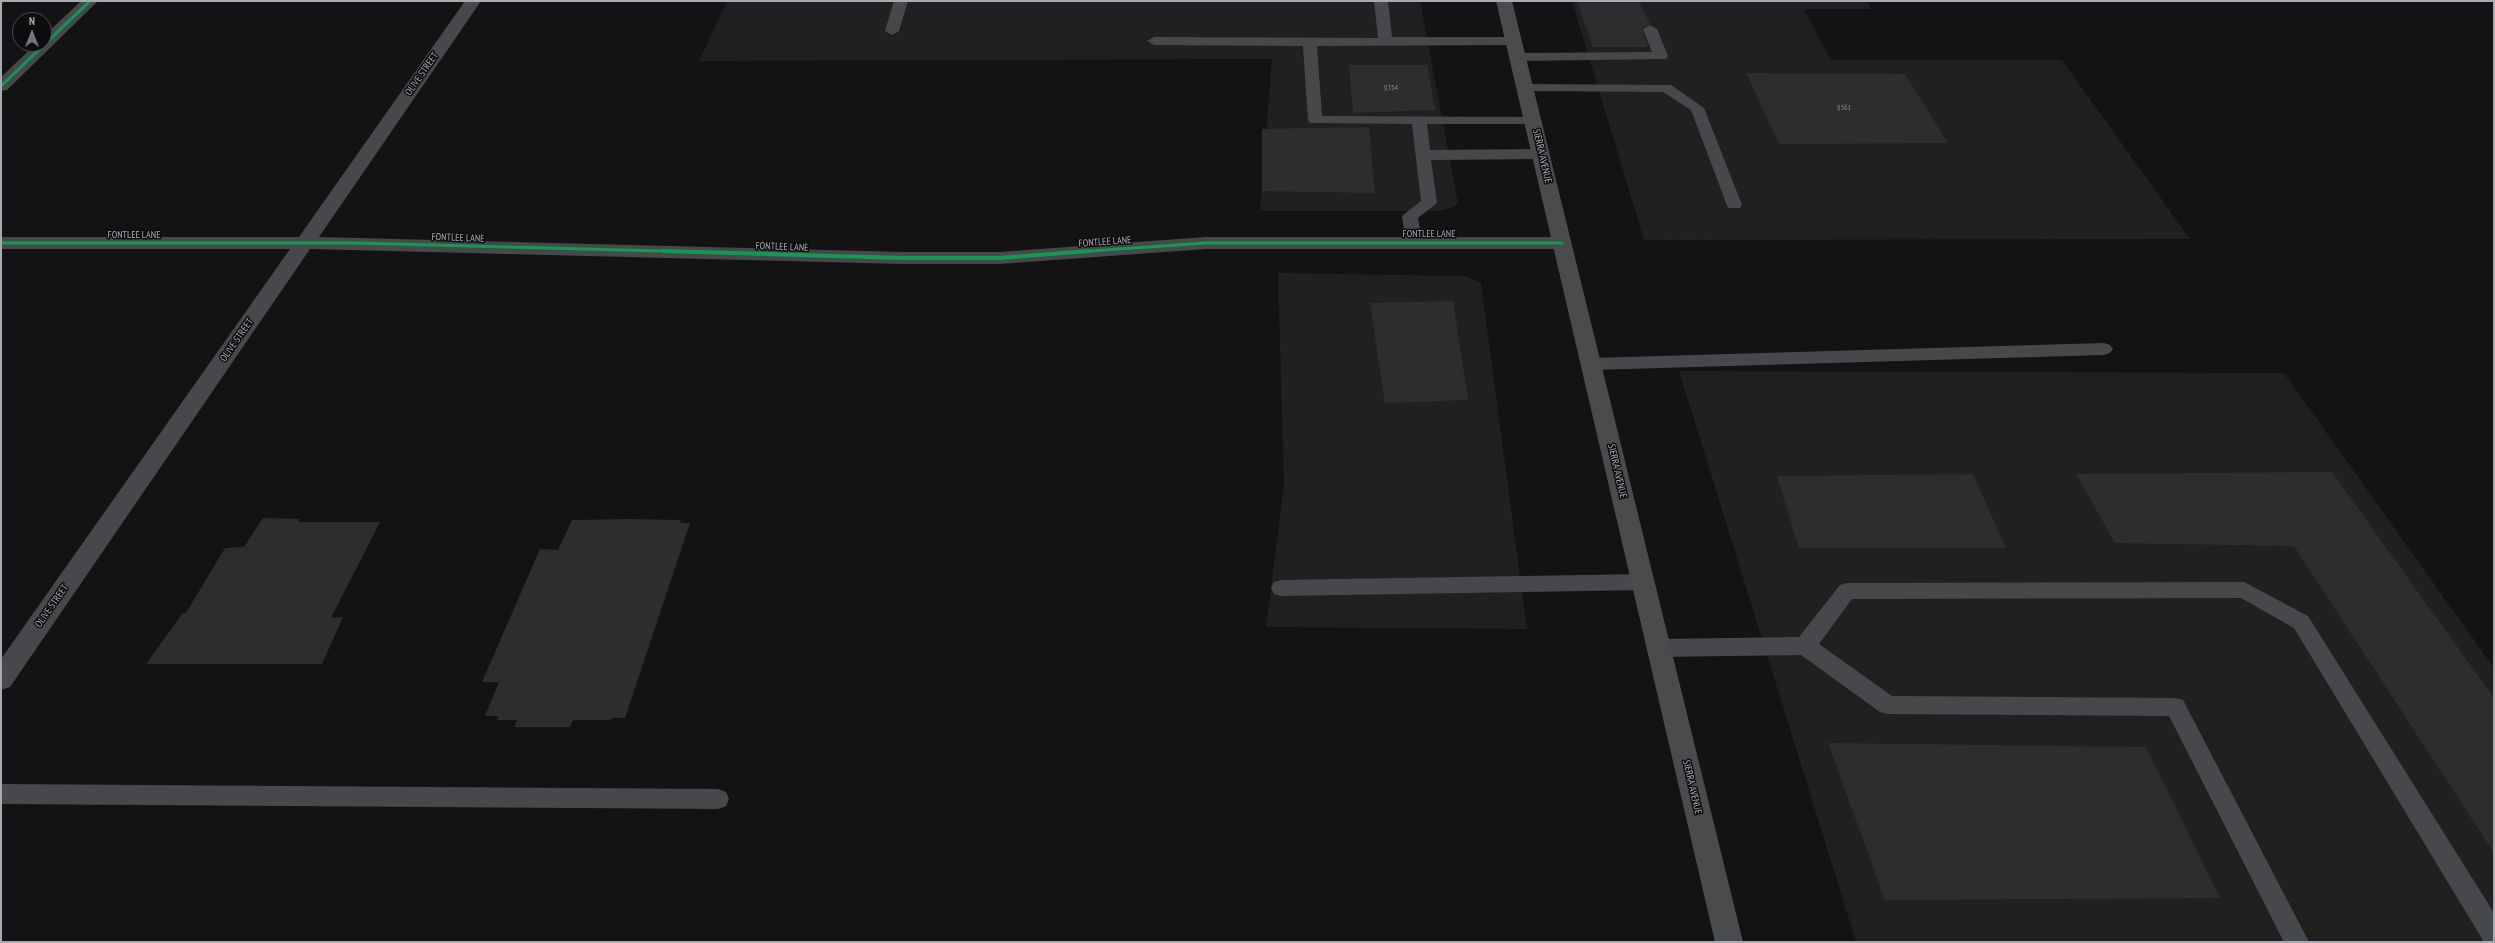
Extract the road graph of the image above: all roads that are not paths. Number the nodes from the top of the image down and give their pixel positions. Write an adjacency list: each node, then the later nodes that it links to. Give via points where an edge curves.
1 (90, 1): 12 (street)
2 (473, 1): 21 (street, OLIVE STREET)
3 (901, 1): 7 (lane)
4 (1381, 1): 9 (lane)
5 (1504, 1): 11 (main road, SIERRA AVENUE)
6 (1650, 29): 11 (lane, via 1660,56)
7 (892, 31)
8 (1154, 41): 10 (lane)
9 (1385, 41): 10 (lane); 11 (lane)
10 (1310, 42): 14 (lane, via 1315,120)
11 (1516, 49): 13 (main road, SIERRA AVENUE)
12 (1, 86)
13 (1525, 88): 15 (main road, SIERRA AVENUE); 18 (lane, via 1666,88 1697,108)
14 (1419, 120): 15 (lane); 17 (lane)
15 (1533, 121): 16 (main road, SIERRA AVENUE)
16 (1541, 154): 17 (lane); 22 (main road, SIERRA AVENUE)
17 (1424, 155): 20 (lane, via 1429,203 1410,216)
18 (1734, 205)
19 (1, 242): 21 (street, FONTLEE LANE)
20 (1414, 242): 21 (street, FONTLEE LANE, via 1206,243 999,258); 22 (street, FONTLEE LANE)
21 (304, 243): 29 (street, OLIVE STREET)
22 (1562, 243): 24 (main road, SIERRA AVENUE)
23 (2104, 349): 24 (lane)
24 (1592, 364): 25 (main road, SIERRA AVENUE)
25 (1644, 582): 26 (lane); 28 (main road, SIERRA AVENUE)
26 (1281, 588)
27 (1804, 646): 28 (lane); 32 (lane, via 1847,591 2244,590 2301,622); 34 (lane, via 1888,705 2175,707)
28 (1659, 648): 33 (main road, SIERRA AVENUE)
29 (1, 678)
30 (1, 794): 31 (lane)
31 (718, 798)
32 (2494, 935)
33 (1729, 942)
34 (2297, 942)

